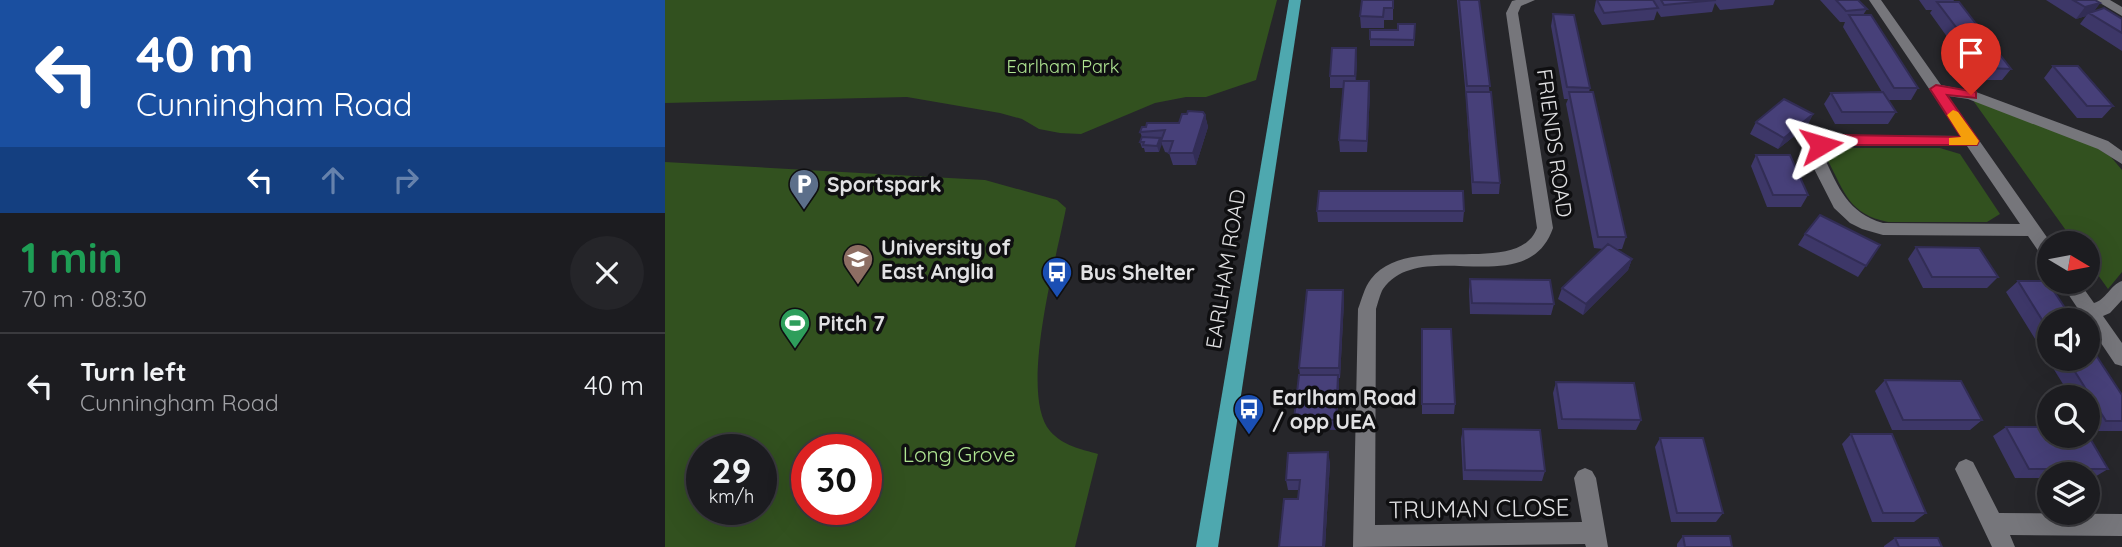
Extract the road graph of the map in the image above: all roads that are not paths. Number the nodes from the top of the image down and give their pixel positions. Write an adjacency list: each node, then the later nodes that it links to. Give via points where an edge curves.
1 (1295, 0): 21 (main road, EARLHAM ROAD)
2 (1529, 0): 20 (street, FRIENDS ROAD, via 1516,4 1512,13 1545,228 1534,247 1515,257 1411,262 1392,270 1377,284 1367,309)
3 (1875, 0): 6 (street)
4 (2101, 0): 5 (street)
5 (2122, 12)
6 (1936, 89): 7 (street); 8 (street, via 1971,95 2103,145)
7 (1972, 141): 9 (street); 9 (street, via 1841,140 1821,145 1816,157 1844,213 1864,225)
8 (2122, 159)
9 (2033, 230): 10 (street)
10 (2037, 236)
11 (2122, 288): 12 (street)
12 (2100, 309)
13 (2100, 326): 14 (street)
14 (2122, 358)
15 (1966, 469): 17 (street)
16 (1585, 478): 19 (street, TRUMAN CLOSE)
17 (1993, 524): 18 (street); 22 (street)
18 (2122, 524)
19 (1596, 540): 20 (street, TRUMAN CLOSE)
20 (1364, 542)
21 (1207, 547)
22 (2004, 547)

